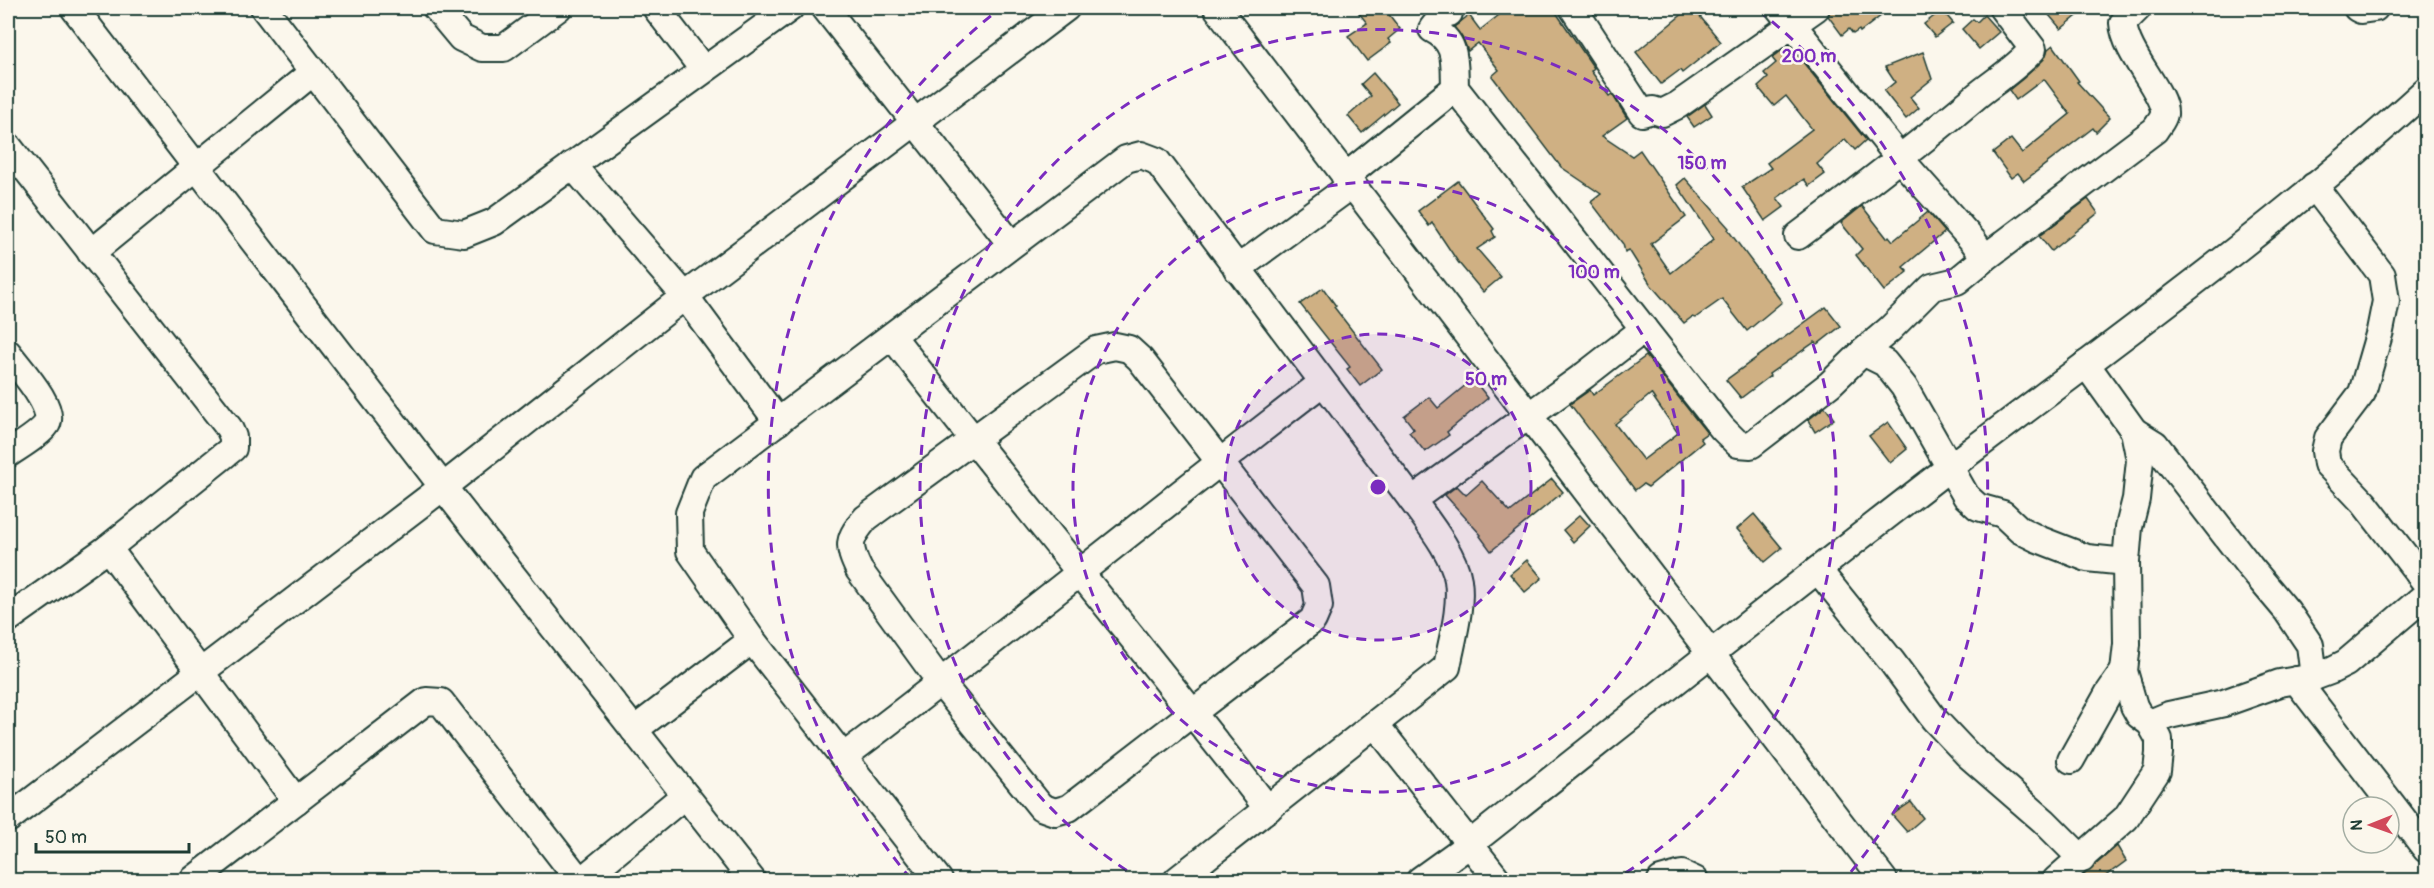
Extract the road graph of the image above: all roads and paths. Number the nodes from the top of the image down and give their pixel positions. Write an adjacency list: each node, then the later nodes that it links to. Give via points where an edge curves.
1 (74, 8): 26 (street)
2 (264, 8): 19 (street)
3 (436, 8): 4 (street, via 461,38 482,48 504,48)
4 (558, 8)
5 (656, 8): 18 (street)
6 (790, 8): 18 (street)
7 (825, 8): 22 (street)
8 (1066, 8): 22 (street)
9 (1217, 8): 27 (street)
10 (1446, 8): 20 (street, via 1449,13 1432,29 1451,45)
11 (1572, 8): 17 (street, via 1642,113 1662,113 1678,105)
12 (1816, 8): 17 (street)
13 (2002, 8): 24 (street, via 2033,49 2020,64)
14 (2138, 8): 32 (street, via 2122,23 2123,36 2156,89 2164,112 2161,122)
15 (2357, 8): 16 (street)
16 (2375, 8)
17 (1786, 16): 24 (street)
18 (704, 69): 25 (street)
19 (313, 72): 25 (street, via 435,230 464,234 494,222); 26 (street)
20 (1455, 88): 27 (street); 35 (street)
21 (2427, 90): 28 (street)
22 (916, 123): 30 (street); 34 (street)
23 (8, 146): 31 (street)
24 (1900, 160): 29 (street); 32 (street)
25 (572, 165): 34 (street)
26 (196, 166): 31 (street); 48 (street)
27 (1348, 181): 33 (street); 41 (street)
28 (2314, 186): 39 (street); 54 (street, via 2382,274 2386,301 2362,393 2328,438 2327,464 2364,503)
29 (1798, 236)
30 (1011, 244): 33 (street, via 1126,159 1141,155 1156,161); 36 (street)
31 (91, 253): 50 (street, via 233,437 233,448)
32 (1985, 258): 37 (street, via 1957,281 1932,286)
33 (1237, 269): 40 (street)
34 (685, 296): 42 (street); 48 (street)
35 (1644, 329): 37 (street, via 1722,428 1744,446 1751,445 1830,384); 41 (street)
36 (892, 336): 42 (street); 44 (street)
37 (1863, 352): 47 (street, via 1885,363 1904,387)
38 (8, 353): 45 (street, via 49,413 46,425)
39 (2086, 364): 43 (street); 47 (street)
40 (1322, 383): 46 (street); 49 (street)
41 (1528, 417): 49 (street); 58 (street)
42 (778, 422): 57 (street, via 703,478 689,513 690,551)
43 (2134, 431): 51 (street, via 2140,460); 61 (street, via 2155,444 2287,611 2310,645)
44 (973, 441): 46 (street, via 1096,350 1115,346 1129,349 1140,359); 53 (street); 62 (street, via 866,518 852,534 850,553 859,570)
45 (8, 454)
46 (1219, 462): 53 (street); 63 (street, via 1316,586 1319,606 1312,620)
47 (1949, 468): 51 (street, via 1966,496 1978,507 2003,514 2038,540 2087,558); 52 (street)
48 (443, 487): 60 (street); 66 (street)
49 (1412, 500): 65 (street, via 1444,545 1458,579 1457,616 1447,667)
50 (108, 548): 56 (street); 60 (street)
51 (2126, 562): 59 (street)
52 (1818, 570): 58 (street); 75 (street, via 1934,719)
53 (1080, 573): 62 (street); 63 (street)
54 (2427, 583)
55 (2427, 595): 61 (street, via 2346,663)
56 (8, 619)
57 (752, 640): 66 (street); 67 (street)
58 (1710, 655): 73 (street); 85 (street)
59 (2124, 671): 64 (street, via 2134,706); 68 (street)
60 (199, 673): 70 (street); 72 (street)
61 (2305, 678): 64 (street); 74 (street)
62 (941, 683): 63 (street, via 1041,807 1055,812 1069,808); 67 (street)
63 (1194, 714): 71 (street)
64 (2150, 723): 75 (street, via 2159,739 2157,771 2126,818)
65 (1375, 724): 71 (street); 73 (street)
66 (634, 730): 69 (street)
67 (843, 757): 76 (street)
68 (2071, 760)
69 (685, 795): 78 (street); 79 (street)
70 (296, 801): 77 (street); 78 (street, via 426,701 441,702)
71 (1268, 809): 80 (street)
72 (8, 819)
73 (1470, 844): 81 (street); 82 (street)
74 (2427, 849)
75 (2082, 860): 86 (street)
76 (934, 879)
77 (193, 880)
78 (580, 880)
79 (752, 880)
80 (1176, 880)
81 (1420, 880)
82 (1498, 880)
83 (1660, 880): 84 (street, via 1682,874)
84 (1695, 880)
85 (1884, 880)
86 (2056, 880)

